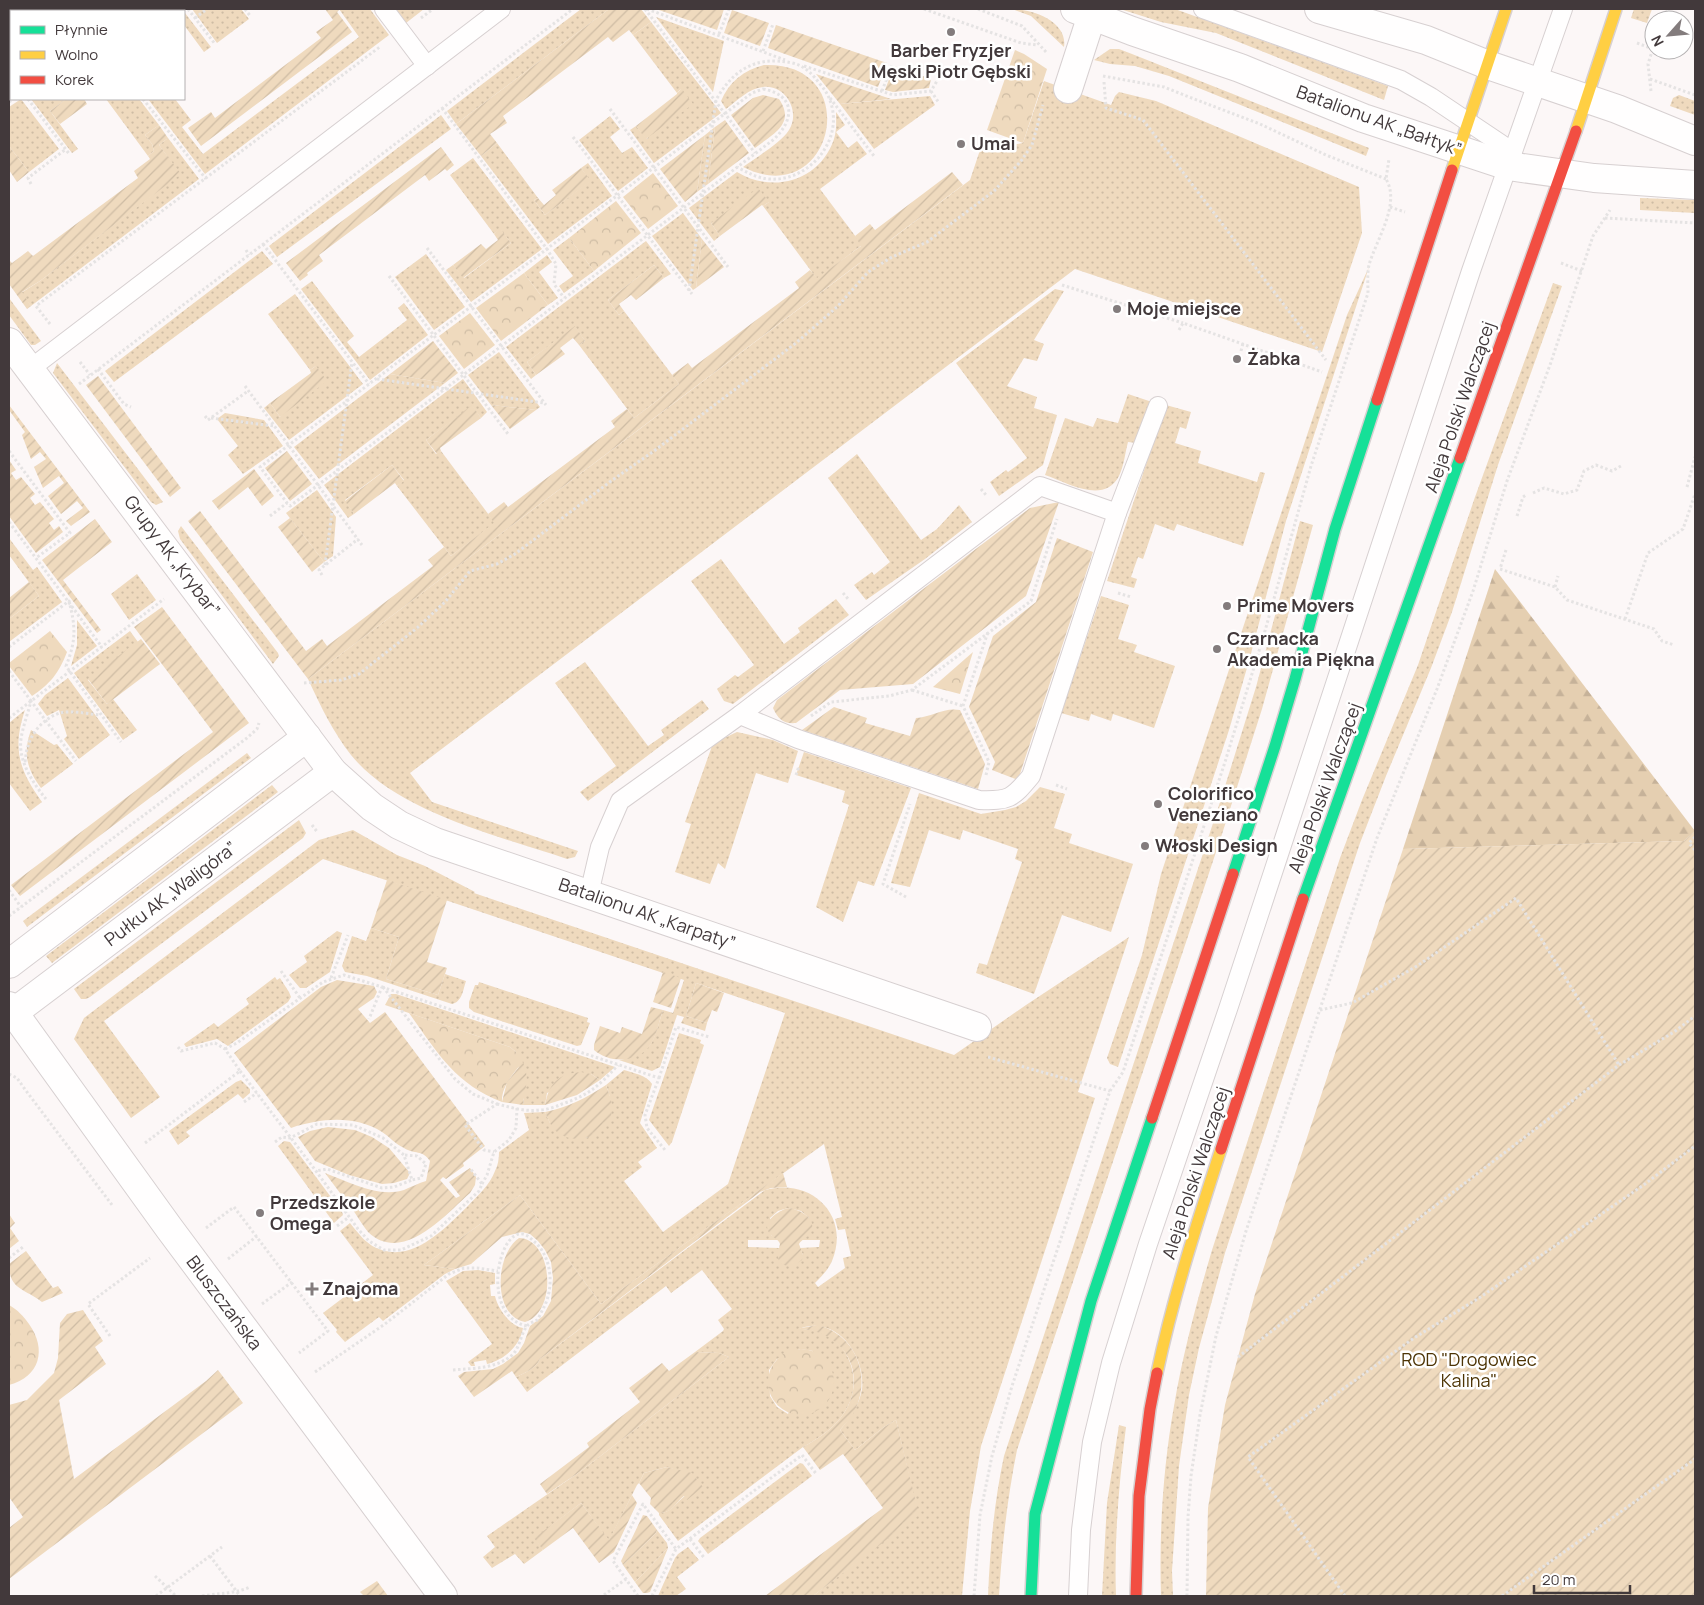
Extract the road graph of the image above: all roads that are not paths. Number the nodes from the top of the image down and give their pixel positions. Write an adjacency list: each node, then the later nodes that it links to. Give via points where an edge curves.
1 (384, 9): 10 (lane)
2 (501, 9): 10 (lane)
3 (1203, 9): 14 (lane, via 1401,80)
4 (1319, 9): 9 (street, via 1426,40)
5 (1506, 9): 9 (main road)
6 (1563, 9): 11 (lane)
7 (1616, 9): 13 (main road, Aleja Polski Walczącej)
8 (1083, 12): 12 (street); 16 (street, Batalionu AK „Bałtyk”, via 1240,68 1363,118)
9 (1488, 65): 11 (street); 14 (main road)
10 (427, 66): 21 (lane)
11 (1538, 82): 13 (street); 17 (lane)
12 (1062, 85)
13 (1587, 99): 15 (street); 18 (main road, Aleja Polski Walczącej)
14 (1468, 122): 16 (main road); 17 (lane)
15 (1695, 141)
16 (1458, 150): 17 (street, Batalionu AK „Bałtyk”); 32 (main road, via 1335,529 1275,746 1091,1301 1035,1514)
17 (1511, 159): 18 (street, Batalionu AK „Bałtyk”); 33 (lane, via 1468,280 1111,1363 1092,1442 1081,1530)
18 (1560, 174): 19 (street, Batalionu AK „Bałtyk”); 34 (main road, Aleja Polski Walczącej, via 1317,858 1198,1222 1168,1323 1150,1409 1139,1496)
19 (1695, 185)
20 (9, 342): 21 (street, Grupy AK „Krybar”)
21 (30, 370): 25 (street, Grupy AK „Krybar”)
22 (1158, 406): 23 (lane)
23 (1117, 513): 24 (lane, via 1040,486); 24 (lane, via 1031,776 1017,794 1000,801 979,800)
24 (740, 715): 27 (lane, via 620,801 600,847)
25 (307, 737): 26 (street, Grupy AK „Krybar”); 28 (street)
26 (333, 772): 27 (street, Batalionu AK „Karpaty”, via 372,807 426,838); 29 (street, Pułku AK „Waligóra”)
27 (589, 894): 30 (street, Batalionu AK „Karpaty”)
28 (9, 964)
29 (10, 1012): 31 (street, Bluszczańska)
30 (977, 1027)
31 (443, 1596)
32 (1031, 1596)
33 (1078, 1596)
34 (1136, 1596)

